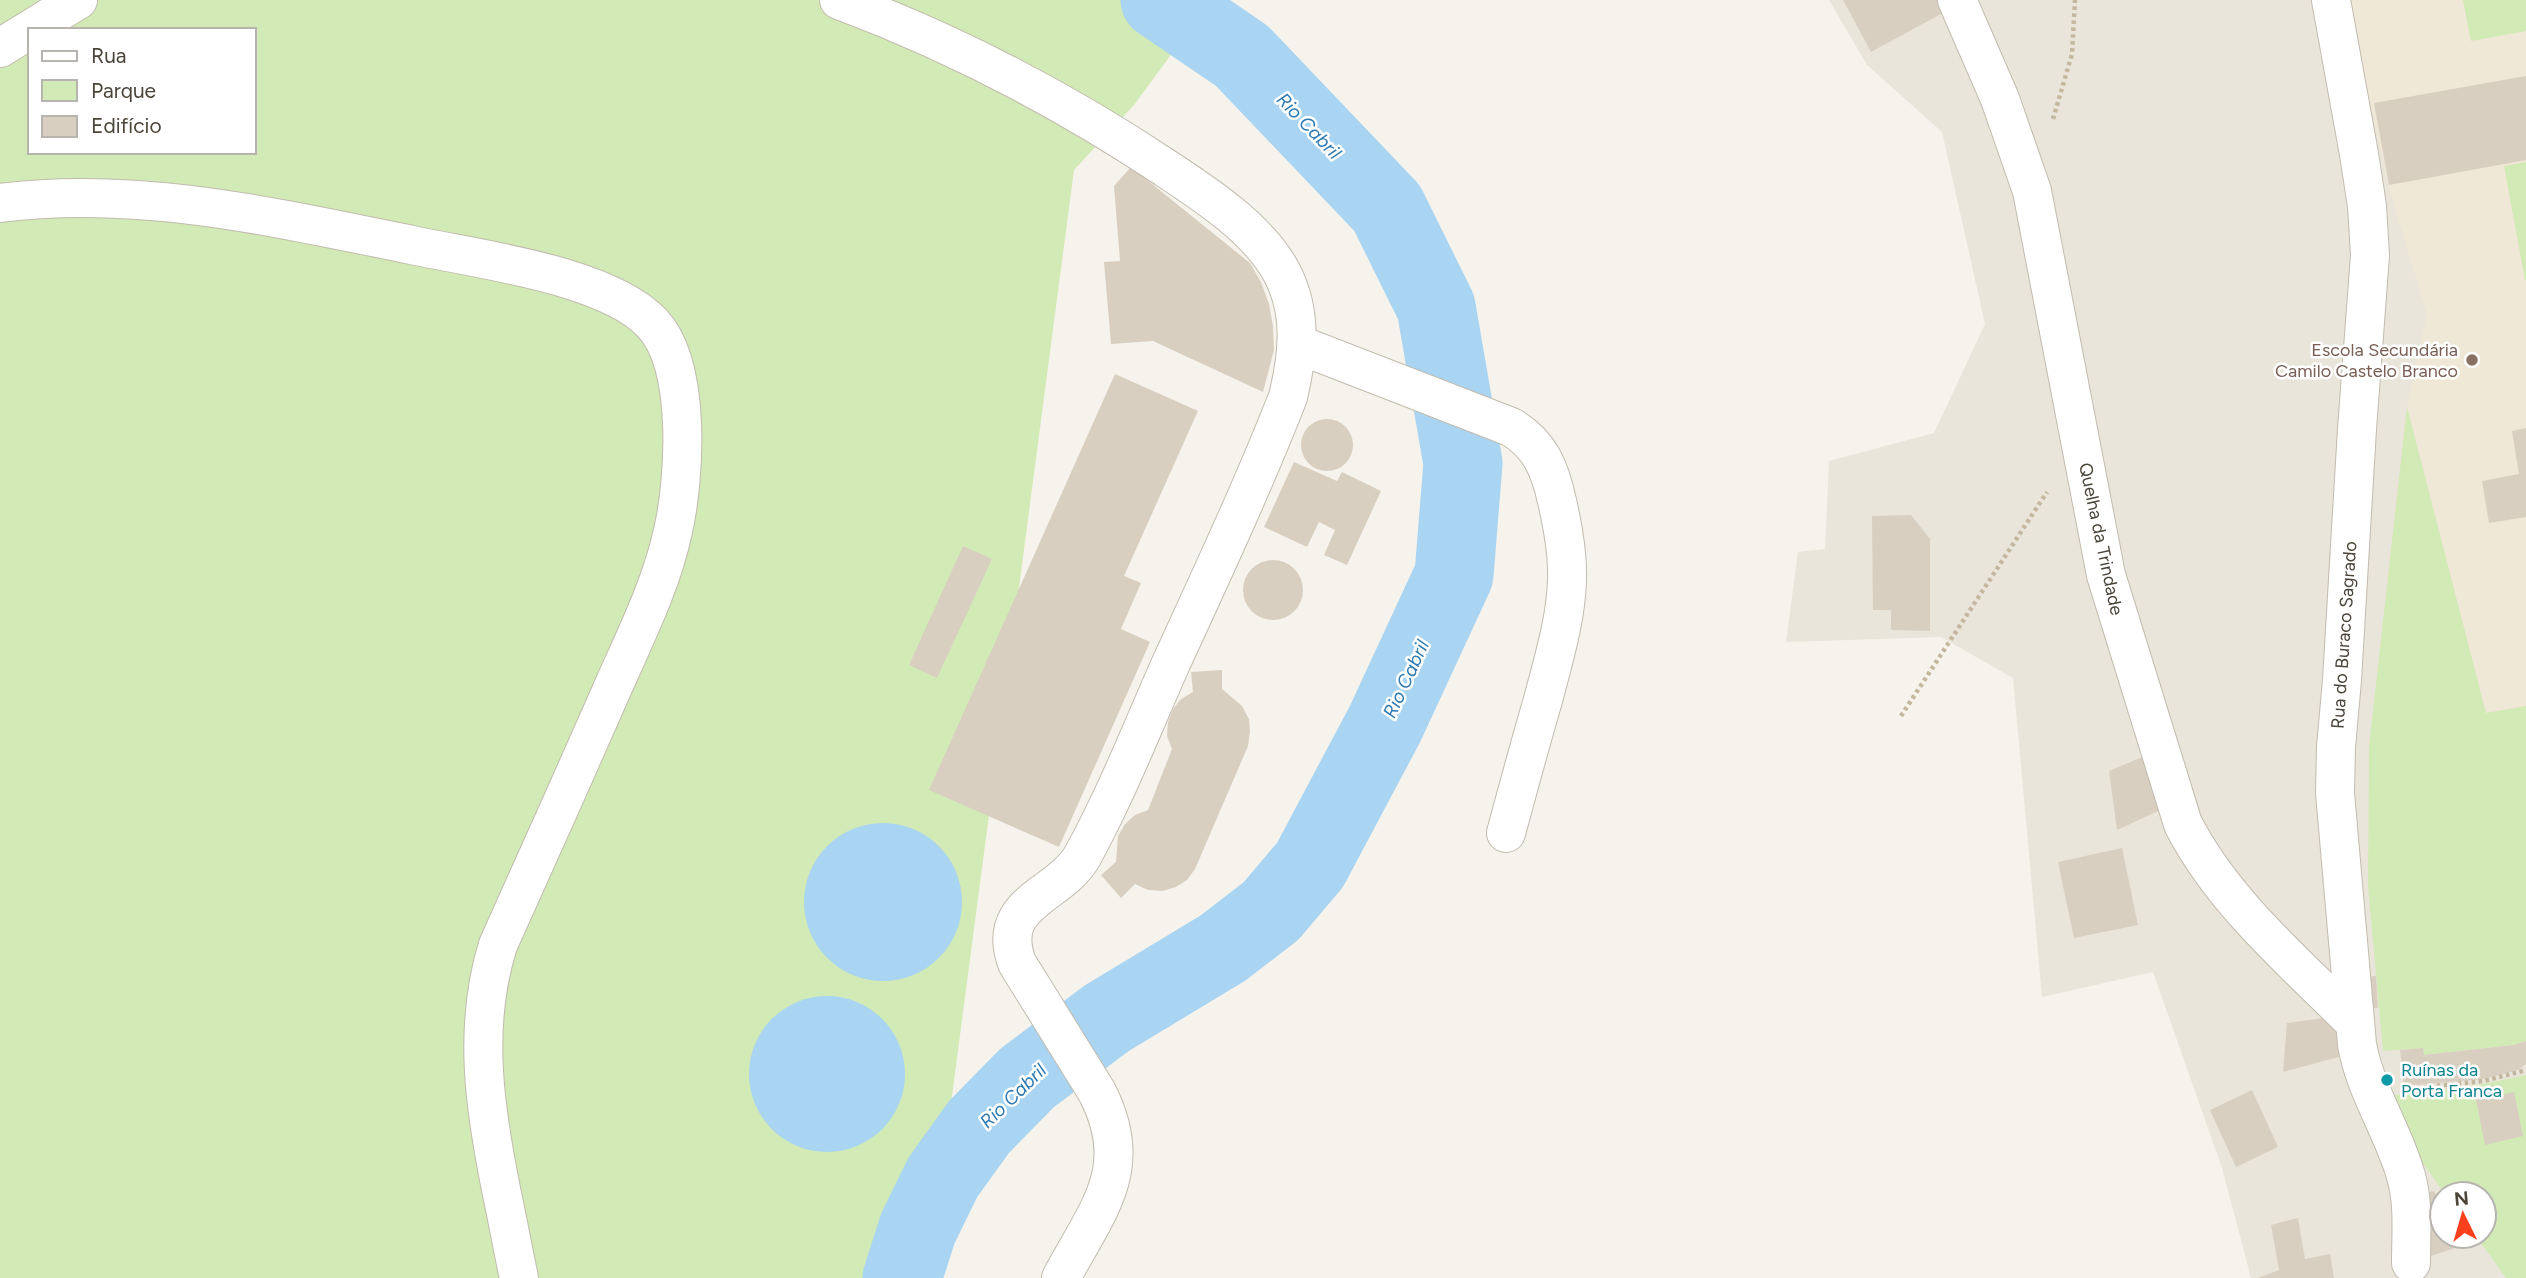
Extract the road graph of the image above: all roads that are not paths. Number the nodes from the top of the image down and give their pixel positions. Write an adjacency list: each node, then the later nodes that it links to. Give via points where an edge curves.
1 (78, 0): 5 (street)
2 (839, 0): 9 (street, via 981,61 1109,131 1197,189 1253,236 1282,273 1297,321)
3 (1957, 0): 11 (street, Quelha da Trindade, via 2032,191 2106,575 2183,824 2201,858 2249,916)
4 (2331, 0): 11 (street, Rua do Buraco Sagrado, via 2367,206 2370,256 2336,770)
5 (32, 28)
6 (28, 31): 7 (street)
7 (0, 48)
8 (0, 203): 13 (street, via 80,198 172,202 463,256 581,283 613,295 654,325 667,346 682,427 679,497 670,543 624,662 498,945 489,975 484,1013 485,1095)
9 (1297, 344): 10 (street, via 1511,427 1530,441 1550,474 1566,551 1567,582 1554,658); 14 (street, via 1288,397 1278,422 1097,828 1073,870 1037,896 1021,914 1013,933 1013,953 1023,976 1097,1092 1115,1138 1112,1181)
10 (1506, 834)
11 (2354, 1022): 12 (street, Rua do Buraco Sagrado, via 2361,1067 2409,1188)
12 (2411, 1262)
13 (519, 1278)
14 (1061, 1278)

